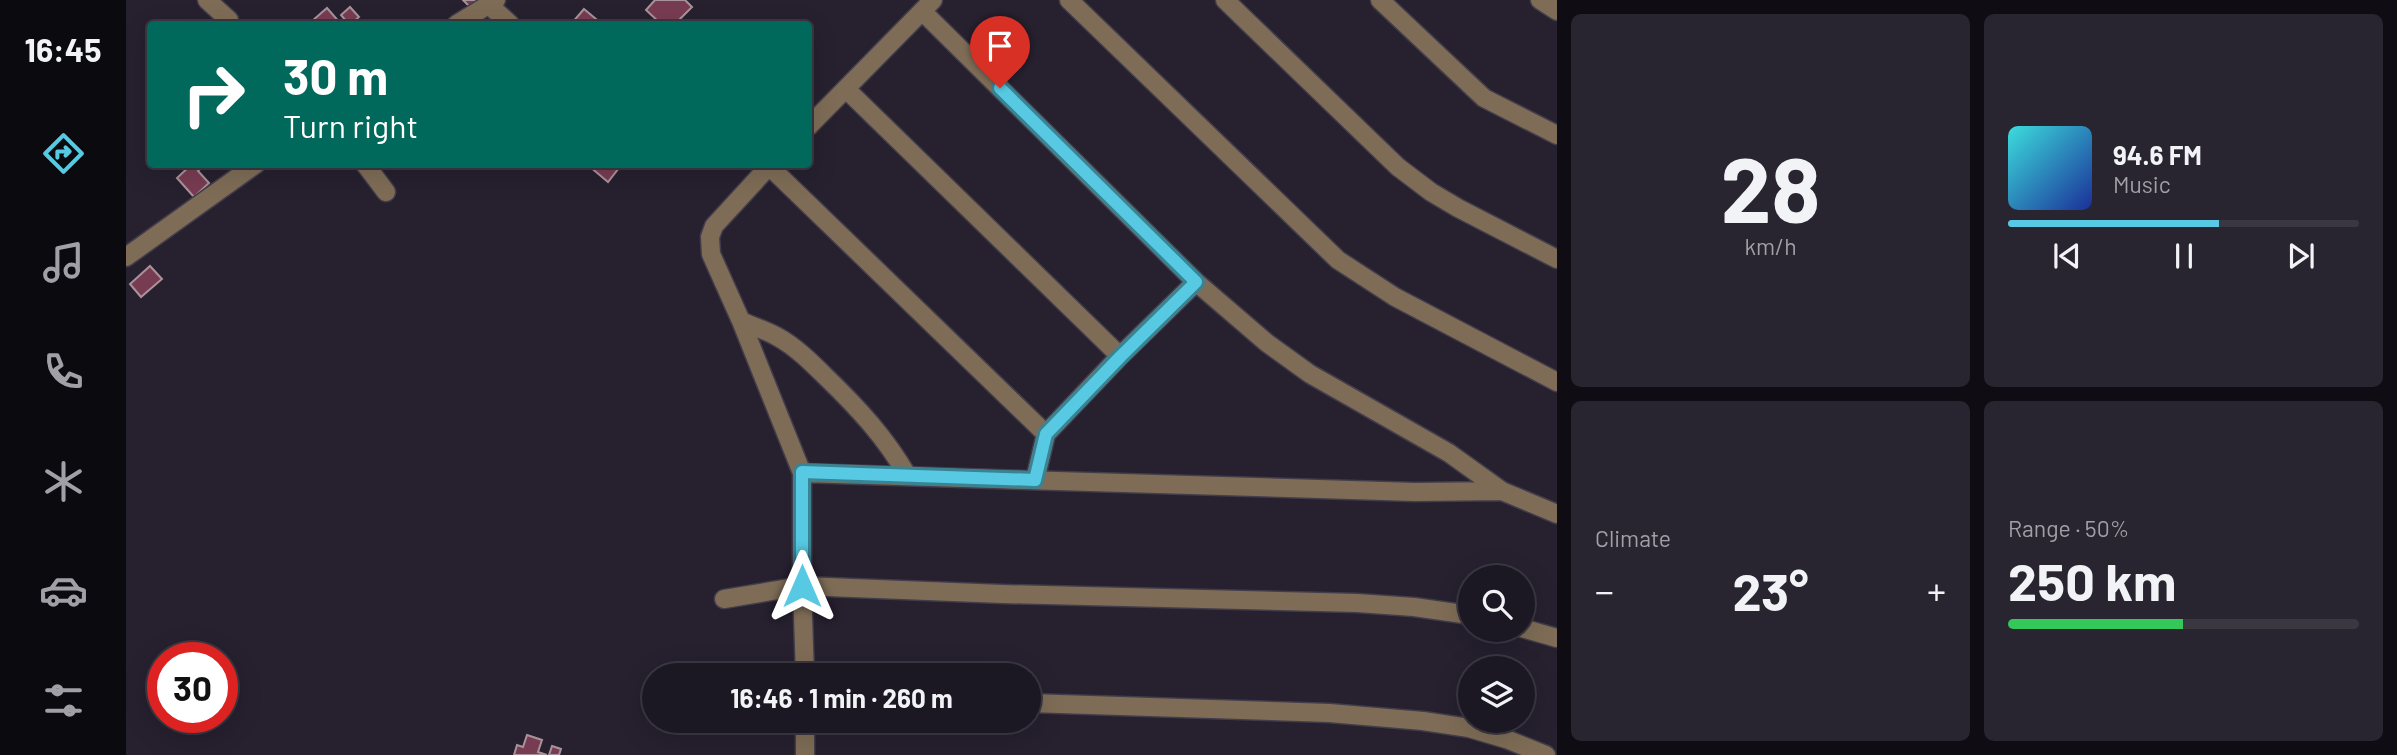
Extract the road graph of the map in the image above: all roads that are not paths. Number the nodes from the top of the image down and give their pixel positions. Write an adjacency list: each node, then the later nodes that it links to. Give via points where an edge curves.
1 (207, 0): 9 (street)
2 (1069, 0): 25 (street, via 1338,260 1395,297)
3 (1224, 0): 21 (street, via 1398,167 1458,208)
4 (1380, 0): 14 (street, via 1484,98)
5 (1541, 0): 8 (street)
6 (493, 3): 10 (street); 11 (street)
7 (927, 5): 12 (street); 22 (street)
8 (1557, 11)
9 (229, 20)
10 (462, 21)
11 (508, 21)
12 (846, 89): 13 (street); 24 (street)
13 (812, 123)
14 (1557, 135)
15 (250, 168): 20 (street)
16 (368, 168): 19 (street)
17 (767, 168): 23 (street, via 714,226 710,237 711,254)
18 (773, 168): 26 (street)
19 (386, 192)
20 (126, 257)
21 (1557, 259)
22 (1196, 282): 24 (street); 30 (street, via 1310,374 1449,453)
23 (741, 321): 27 (street); 28 (street, via 777,337 820,371 873,425)
24 (1121, 356): 26 (street)
25 (1557, 382)
26 (1046, 434): 29 (street)
27 (802, 472): 28 (street); 32 (street)
28 (907, 475): 29 (street)
29 (1035, 480): 30 (street)
30 (1502, 491): 31 (street)
31 (1557, 514)
32 (802, 586): 33 (street); 34 (street, via 1357,603); 37 (street)
33 (724, 599)
34 (1458, 613)
35 (1535, 632): 36 (street)
36 (1557, 638)
37 (805, 663)
38 (1041, 703): 41 (street, via 1329,713 1423,721 1469,728)
39 (805, 733): 40 (street)
40 (805, 755)
41 (1546, 755)

